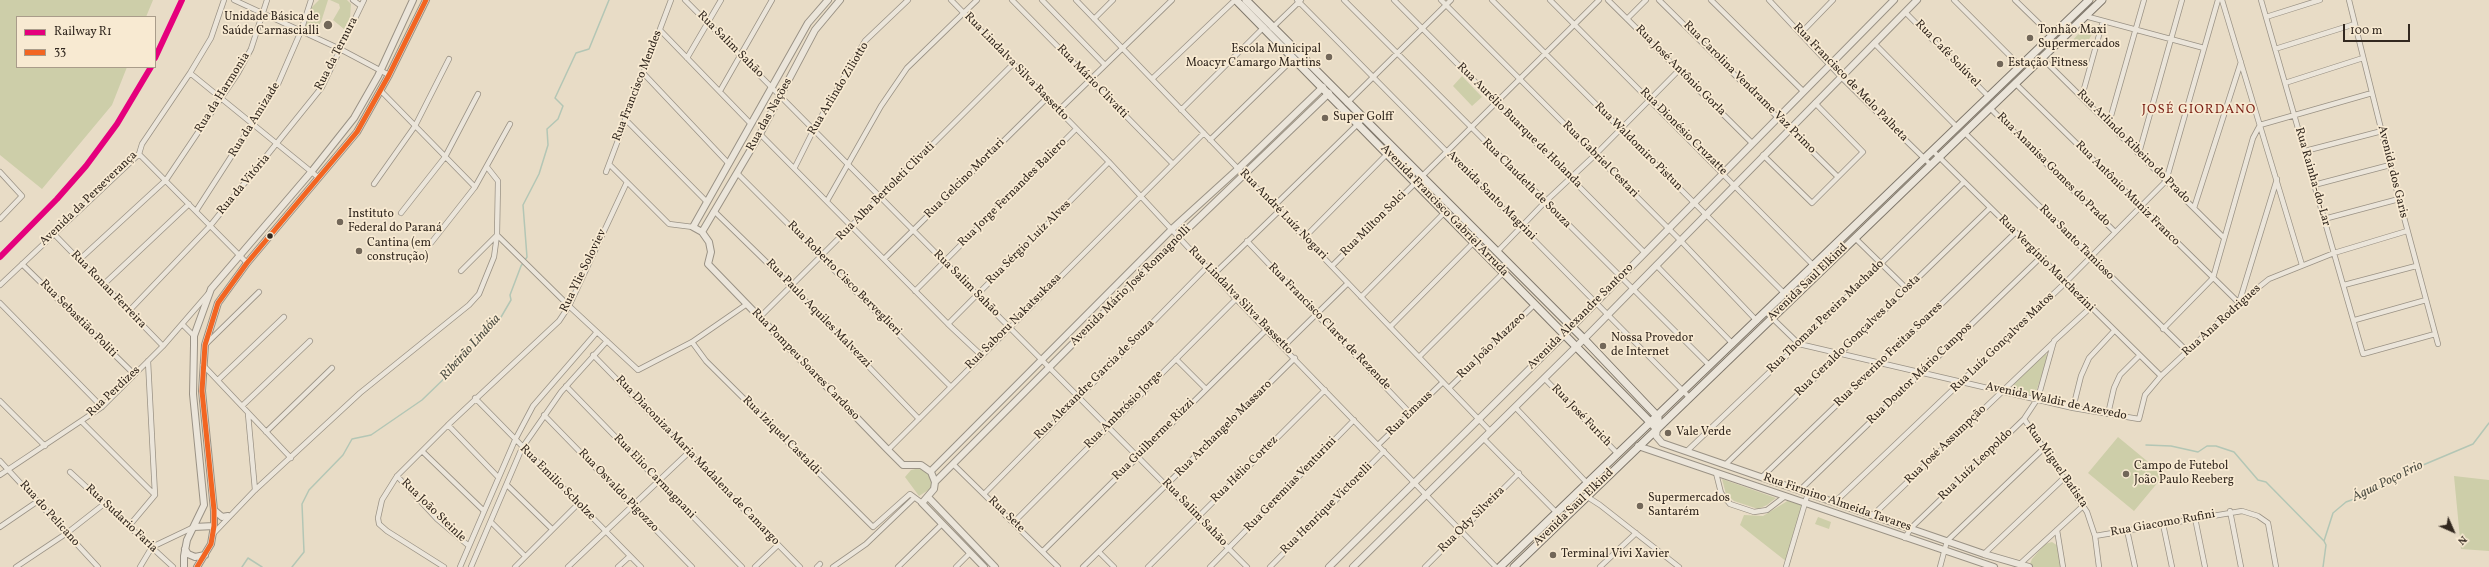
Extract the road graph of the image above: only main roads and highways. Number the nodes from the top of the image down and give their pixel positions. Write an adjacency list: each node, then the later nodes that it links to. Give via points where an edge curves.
1 (1236, 0): 5 (main road, Avenida Francisco Gabriel Arruda)
2 (1246, 0): 5 (main road, Avenida Francisco Gabriel Arruda)
3 (2089, 0): 8 (main road, Avenida Saul Elkind)
4 (2102, 0): 9 (main road, Avenida Saul Elkind)
5 (1268, 28): 6 (main road, Avenida Francisco Gabriel Arruda); 6 (main road, Avenida Francisco Gabriel Arruda, via 1323,87)
6 (1332, 91): 7 (main road, Avenida Francisco Gabriel Arruda)
7 (1345, 104): 11 (main road, Avenida Francisco Gabriel Arruda, via 1364,118); 12 (main road, Avenida Francisco Gabriel Arruda, via 1358,123)
8 (1825, 255): 9 (main road); 10 (main road, Avenida Saul Elkind, via 1710,366)
9 (1830, 262): 10 (main road, Avenida Saul Elkind)
10 (1687, 394): 11 (main road, Avenida Saul Elkind); 13 (main road, Avenida Saul Elkind)
11 (1658, 417): 12 (main road, Avenida Saul Elkind); 13 (main road)
12 (1651, 423): 13 (main road, Avenida Francisco Gabriel Arruda); 14 (main road, Avenida Saul Elkind)
13 (1657, 429): 15 (main road, Avenida Saul Elkind)
14 (1587, 483): 15 (main road, via 1580,493 1581,496); 16 (main road, Avenida Saul Elkind)
15 (1586, 496): 17 (main road, Avenida Saul Elkind)
16 (1556, 512): 17 (main road); 18 (main road, Avenida Saul Elkind)
17 (1563, 519): 19 (main road, Avenida Saul Elkind)
18 (1500, 567)
19 (1514, 567)

